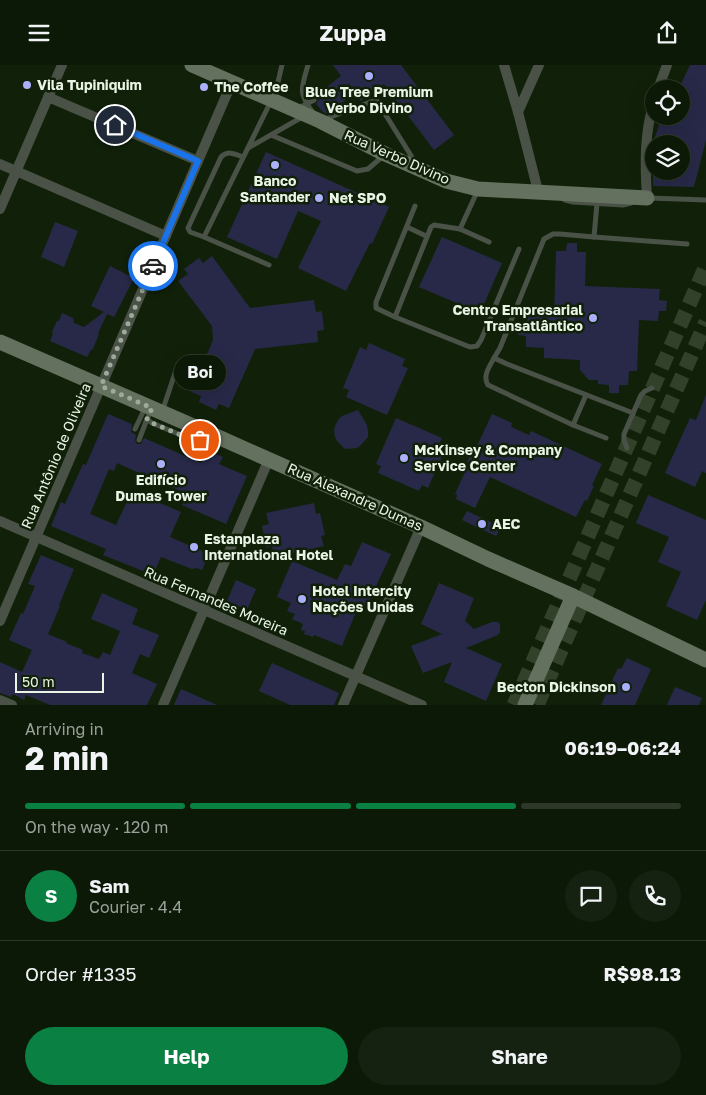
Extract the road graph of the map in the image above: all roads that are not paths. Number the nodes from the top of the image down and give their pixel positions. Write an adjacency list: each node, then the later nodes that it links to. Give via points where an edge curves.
1 (62, 65): 10 (street)
2 (192, 65): 9 (street, Rua Verbo Divino)
3 (282, 65): 11 (lane)
4 (308, 65): 13 (lane, via 301,90)
5 (504, 65): 14 (street)
6 (539, 65): 14 (street)
7 (667, 65): 8 (street)
8 (661, 80)
9 (232, 82): 11 (street, Rua Verbo Divino); 20 (street, Rua Antônio de Oliveira)
10 (48, 97): 20 (street); 23 (street)
11 (272, 99): 13 (street, Rua Verbo Divino); 17 (lane)
12 (314, 100): 13 (lane)
13 (307, 112): 16 (lane); 18 (street, Rua Verbo Divino); 22 (lane, via 377,101)
14 (518, 112): 25 (street)
15 (648, 125): 26 (street)
16 (271, 135): 17 (lane); 18 (lane, via 357,171 368,169)
17 (248, 148): 19 (lane)
18 (385, 154): 22 (street, Rua Verbo Divino)
19 (243, 157): 35 (lane); 35 (lane, via 230,152 221,157 188,228 190,232)
20 (198, 161): 33 (street, Rua Antônio de Oliveira)
21 (0, 163): 23 (street)
22 (419, 169): 24 (street, Rua Verbo Divino, via 446,181)
23 (17, 171): 30 (street); 33 (street)
24 (478, 189): 25 (street, Rua Verbo Divino); 32 (lane)
25 (544, 192): 26 (street, Rua Verbo Divino); 28 (lane, via 573,203)
26 (647, 198): 27 (lane, Rua Verbo Divino); 28 (lane, via 623,205)
27 (706, 200)
28 (597, 203): 36 (lane)
29 (415, 206): 31 (lane)
30 (0, 209)
31 (407, 227): 34 (lane); 41 (lane, via 376,302 376,308)
32 (460, 229): 34 (lane, via 434,225); 37 (lane)
33 (166, 236): 45 (street, Rua Antônio de Oliveira)
34 (426, 236): 41 (lane)
35 (204, 237): 40 (lane)
36 (594, 237): 38 (lane); 43 (lane, via 553,234 544,239)
37 (489, 242)
38 (687, 243)
39 (519, 249): 41 (lane, via 477,345 470,347)
40 (269, 265)
41 (395, 317)
42 (0, 342): 45 (street, Rua Alexandre Dumas)
43 (494, 358): 47 (lane); 50 (lane, via 486,377 488,385)
44 (178, 364): 48 (lane)
45 (101, 386): 48 (street, Rua Alexandre Dumas); 58 (street, Rua Antônio de Oliveira)
46 (652, 388): 49 (lane, via 641,395)
47 (586, 395): 49 (lane); 50 (lane)
48 (152, 411): 51 (lane); 53 (lane); 55 (street, Rua Alexandre Dumas)
49 (633, 413): 54 (lane, via 624,434)
50 (574, 425): 52 (lane)
51 (135, 429)
52 (606, 438)
53 (139, 440)
54 (626, 448)
55 (269, 459): 57 (street, Rua Alexandre Dumas); 60 (street)
56 (0, 521): 58 (street, Rua Fernandes Moreira)
57 (421, 527): 59 (street, Rua Alexandre Dumas); 63 (street)
58 (36, 537): 60 (street, Rua Fernandes Moreira); 61 (street, Rua Antônio de Oliveira)
59 (573, 596): 62 (street, Rua Alexandre Dumas); 69 (street)
60 (204, 611): 63 (street, Rua Fernandes Moreira); 66 (street)
61 (0, 621)
62 (706, 660)
63 (356, 676): 67 (street); 68 (street, Rua Fernandes Moreira)
64 (0, 700): 65 (street)
65 (12, 705)
66 (163, 705)
67 (343, 705)
68 (422, 705)
69 (525, 705)

